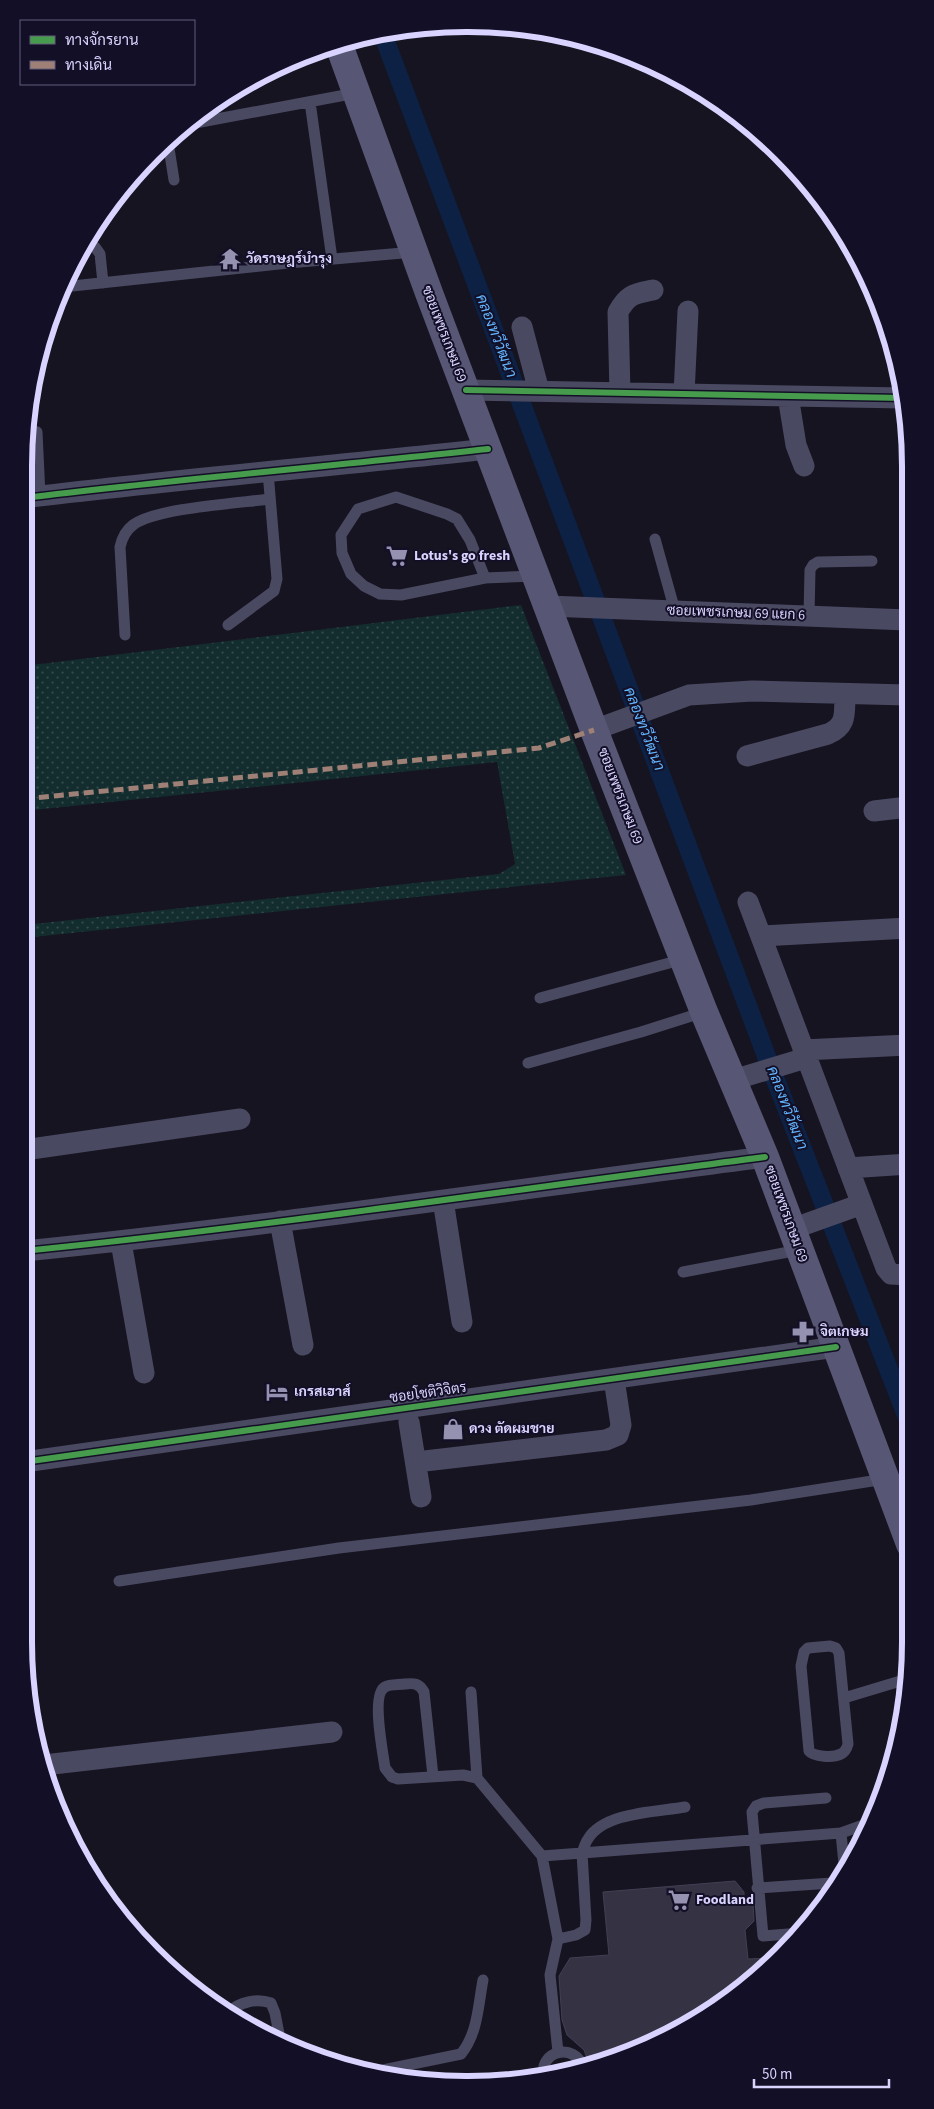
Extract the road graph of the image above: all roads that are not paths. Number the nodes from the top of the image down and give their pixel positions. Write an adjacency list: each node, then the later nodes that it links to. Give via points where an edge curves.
1 (341, 51): 2 (main road, ซอยเพชรเกษม 69)
2 (356, 93): 3 (lane); 8 (main road, ซอยเพชรเกษม 69)
3 (310, 102): 4 (lane); 9 (lane)
4 (202, 122)
5 (169, 151): 6 (lane)
6 (174, 180)
7 (93, 247): 10 (lane, via 100,254)
8 (414, 252): 9 (lane); 15 (main road, ซอยเพชรเกษม 69)
9 (332, 259): 10 (lane)
10 (103, 284): 11 (lane)
11 (72, 286)
12 (653, 290): 17 (street, via 633,294 618,312)
13 (688, 311): 18 (street)
14 (522, 326): 16 (street)
15 (476, 390): 16 (street); 22 (main road, ซอยเพชรเกษม 69)
16 (537, 391): 17 (street)
17 (620, 393): 18 (street)
18 (684, 394): 19 (street)
19 (788, 396): 20 (street); 23 (street, via 796,445)
20 (896, 398)
21 (34, 431): 25 (lane, via 37,432)
22 (488, 449): 24 (street); 29 (main road, ซอยเพชรเกษม 69)
23 (804, 466)
24 (268, 472): 25 (street); 26 (lane)
25 (32, 497)
26 (270, 498): 35 (lane, via 277,580 274,591); 36 (lane, via 163,513 134,524 123,535 120,548)
27 (655, 539): 32 (lane)
28 (872, 561): 33 (lane, via 818,562 813,565 810,570)
29 (536, 576): 30 (lane); 31 (main road, ซอยเพชรเกษม 69)
30 (485, 578): 30 (lane, via 458,520 396,497 358,509 341,535 342,553 351,574 380,594 401,595)
31 (557, 606): 32 (street, ซอยเพชรเกษม 69 แยก 6); 39 (main road, ซอยเพชรเกษม 69)
32 (675, 611): 33 (street, ซอยเพชรเกษม 69 แยก 6)
33 (809, 616): 34 (street, ซอยเพชรเกษม 69 แยก 6)
34 (902, 620)
35 (228, 625)
36 (125, 635)
37 (845, 694): 38 (street); 39 (street, via 752,691 689,695); 40 (street, via 843,722 838,729)
38 (902, 695)
39 (604, 726): 46 (main road, ซอยเพชรเกษม 69)
40 (747, 756)
41 (902, 808): 42 (street)
42 (874, 811)
43 (748, 902): 45 (street)
44 (902, 928): 45 (street)
45 (761, 936): 50 (street)
46 (684, 959): 47 (lane); 48 (main road, ซอยเพชรเกษม 69)
47 (540, 998)
48 (704, 1012): 51 (lane); 52 (main road, ซอยเพชรเกษม 69)
49 (902, 1046): 50 (street)
50 (800, 1057): 52 (street); 57 (street)
51 (528, 1063)
52 (741, 1078): 55 (main road, ซอยเพชรเกษม 69)
53 (240, 1119): 54 (street)
54 (32, 1149)
55 (765, 1157): 58 (street); 61 (main road, ซอยเพชรเกษม 69)
56 (902, 1164): 57 (street)
57 (848, 1168): 59 (street)
58 (443, 1200): 60 (street); 66 (street)
59 (862, 1204): 61 (street, via 840,1211); 65 (street, via 886,1268 891,1274)
60 (280, 1221): 62 (street); 67 (street)
61 (799, 1234): 64 (lane); 68 (main road, ซอยเพชรเกษม 69)
62 (121, 1242): 63 (street); 69 (street)
63 (32, 1251)
64 (683, 1272)
65 (902, 1275)
66 (462, 1322)
67 (303, 1345)
68 (836, 1347): 70 (street, ซอยโชติวิจิตร); 74 (main road, ซอยเพชรเกษม 69)
69 (144, 1373)
70 (614, 1379): 72 (street, ซอยโชติวิจิตร); 73 (street, via 621,1425 618,1435 606,1440)
71 (409, 1422): 73 (street)
72 (32, 1461)
73 (416, 1462): 75 (street)
74 (886, 1479): 76 (main road, ซอยเพชรเกษม 69); 77 (lane, via 752,1500 340,1548)
75 (421, 1497)
76 (902, 1522)
77 (119, 1581)
78 (900, 1681): 80 (lane)
79 (471, 1692): 84 (lane)
80 (844, 1698): 80 (lane, via 839,1653 830,1646 808,1648 800,1666 811,1754 840,1755 846,1751)
81 (332, 1732): 82 (street)
82 (50, 1764)
83 (433, 1776): 83 (lane, via 398,1779 385,1768 377,1702 385,1687 414,1683 421,1686); 84 (lane)
84 (477, 1778): 91 (lane)
85 (826, 1798): 89 (lane, via 756,1806 752,1812)
86 (685, 1808): 90 (lane, via 621,1817 601,1825 588,1837)
87 (860, 1827): 88 (lane)
88 (841, 1832): 89 (lane); 92 (lane)
89 (755, 1839): 90 (lane); 94 (lane)
90 (582, 1853): 91 (lane); 96 (lane, via 585,1930)
91 (542, 1856): 96 (lane)
92 (843, 1858)
93 (828, 1883): 94 (lane)
94 (758, 1888): 95 (lane, via 763,1936)
95 (788, 1934)
96 (558, 1939): 100 (lane, via 550,1975)
97 (483, 1980): 102 (lane, via 476,2026 470,2043 461,2054)
98 (233, 2008): 99 (lane, via 261,1999 271,2003)
99 (279, 2034)
100 (558, 2052): 101 (lane, via 572,2053); 103 (lane, via 545,2062)
101 (580, 2062)
102 (388, 2069)
103 (543, 2070)

